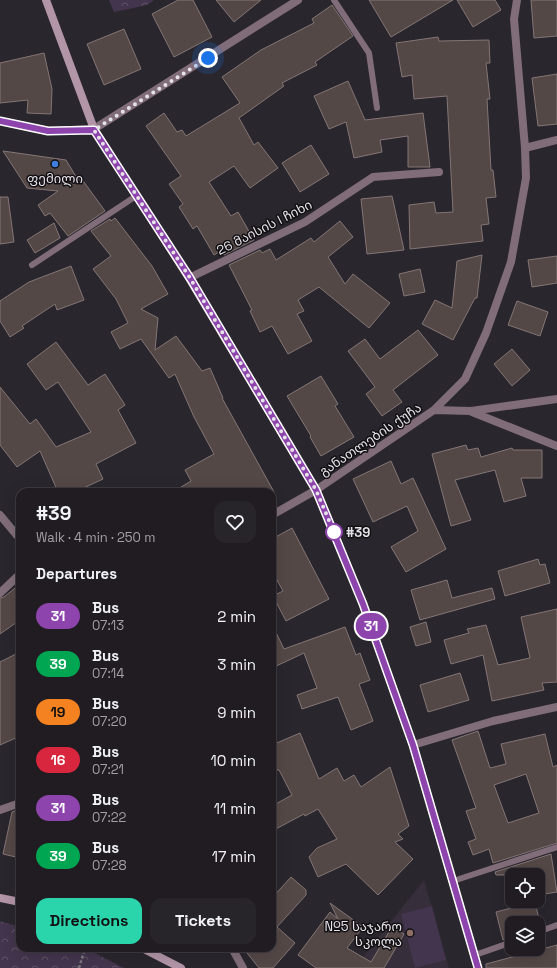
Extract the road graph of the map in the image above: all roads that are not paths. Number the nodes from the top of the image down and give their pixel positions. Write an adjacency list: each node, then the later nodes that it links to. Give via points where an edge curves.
1 (46, 0): 7 (main road)
2 (298, 0): 7 (street)
3 (334, 0): 5 (lane, via 369,53)
4 (517, 0): 9 (street, via 514,19)
5 (377, 108)
6 (0, 121): 7 (street, via 48,131)
7 (94, 130): 11 (main road)
8 (557, 140): 9 (street)
9 (525, 148): 15 (street, via 526,178 511,262 486,333 465,379)
10 (439, 172): 13 (street, 26 მაისის I ჩიხი, via 374,177 305,222)
11 (136, 196): 12 (lane); 13 (main road)
12 (32, 265)
13 (190, 278): 18 (main road)
14 (557, 399): 16 (street, განათლების ქუჩა)
15 (434, 410): 16 (street, განათლების ქუჩა); 18 (street, განათლების ქუჩა)
16 (471, 411): 17 (street)
17 (557, 446)
18 (316, 490): 19 (street, განათლების ქუჩა); 25 (main road, via 363,604)
19 (276, 513)
20 (0, 515): 21 (street)
21 (16, 534)
22 (16, 578): 23 (street)
23 (0, 593)
24 (557, 707): 25 (street, via 493,721)
25 (413, 745): 29 (main road)
26 (16, 804): 27 (street)
27 (0, 810)
28 (557, 847): 29 (lane)
29 (453, 881): 37 (main road)
30 (0, 898): 31 (main road)
31 (16, 901)
32 (557, 925): 33 (lane)
33 (545, 929)
34 (505, 945): 37 (lane)
35 (150, 952): 38 (main road)
36 (234, 952): 39 (street)
37 (475, 956): 40 (main road)
38 (180, 968)
39 (243, 968)
40 (478, 968)

